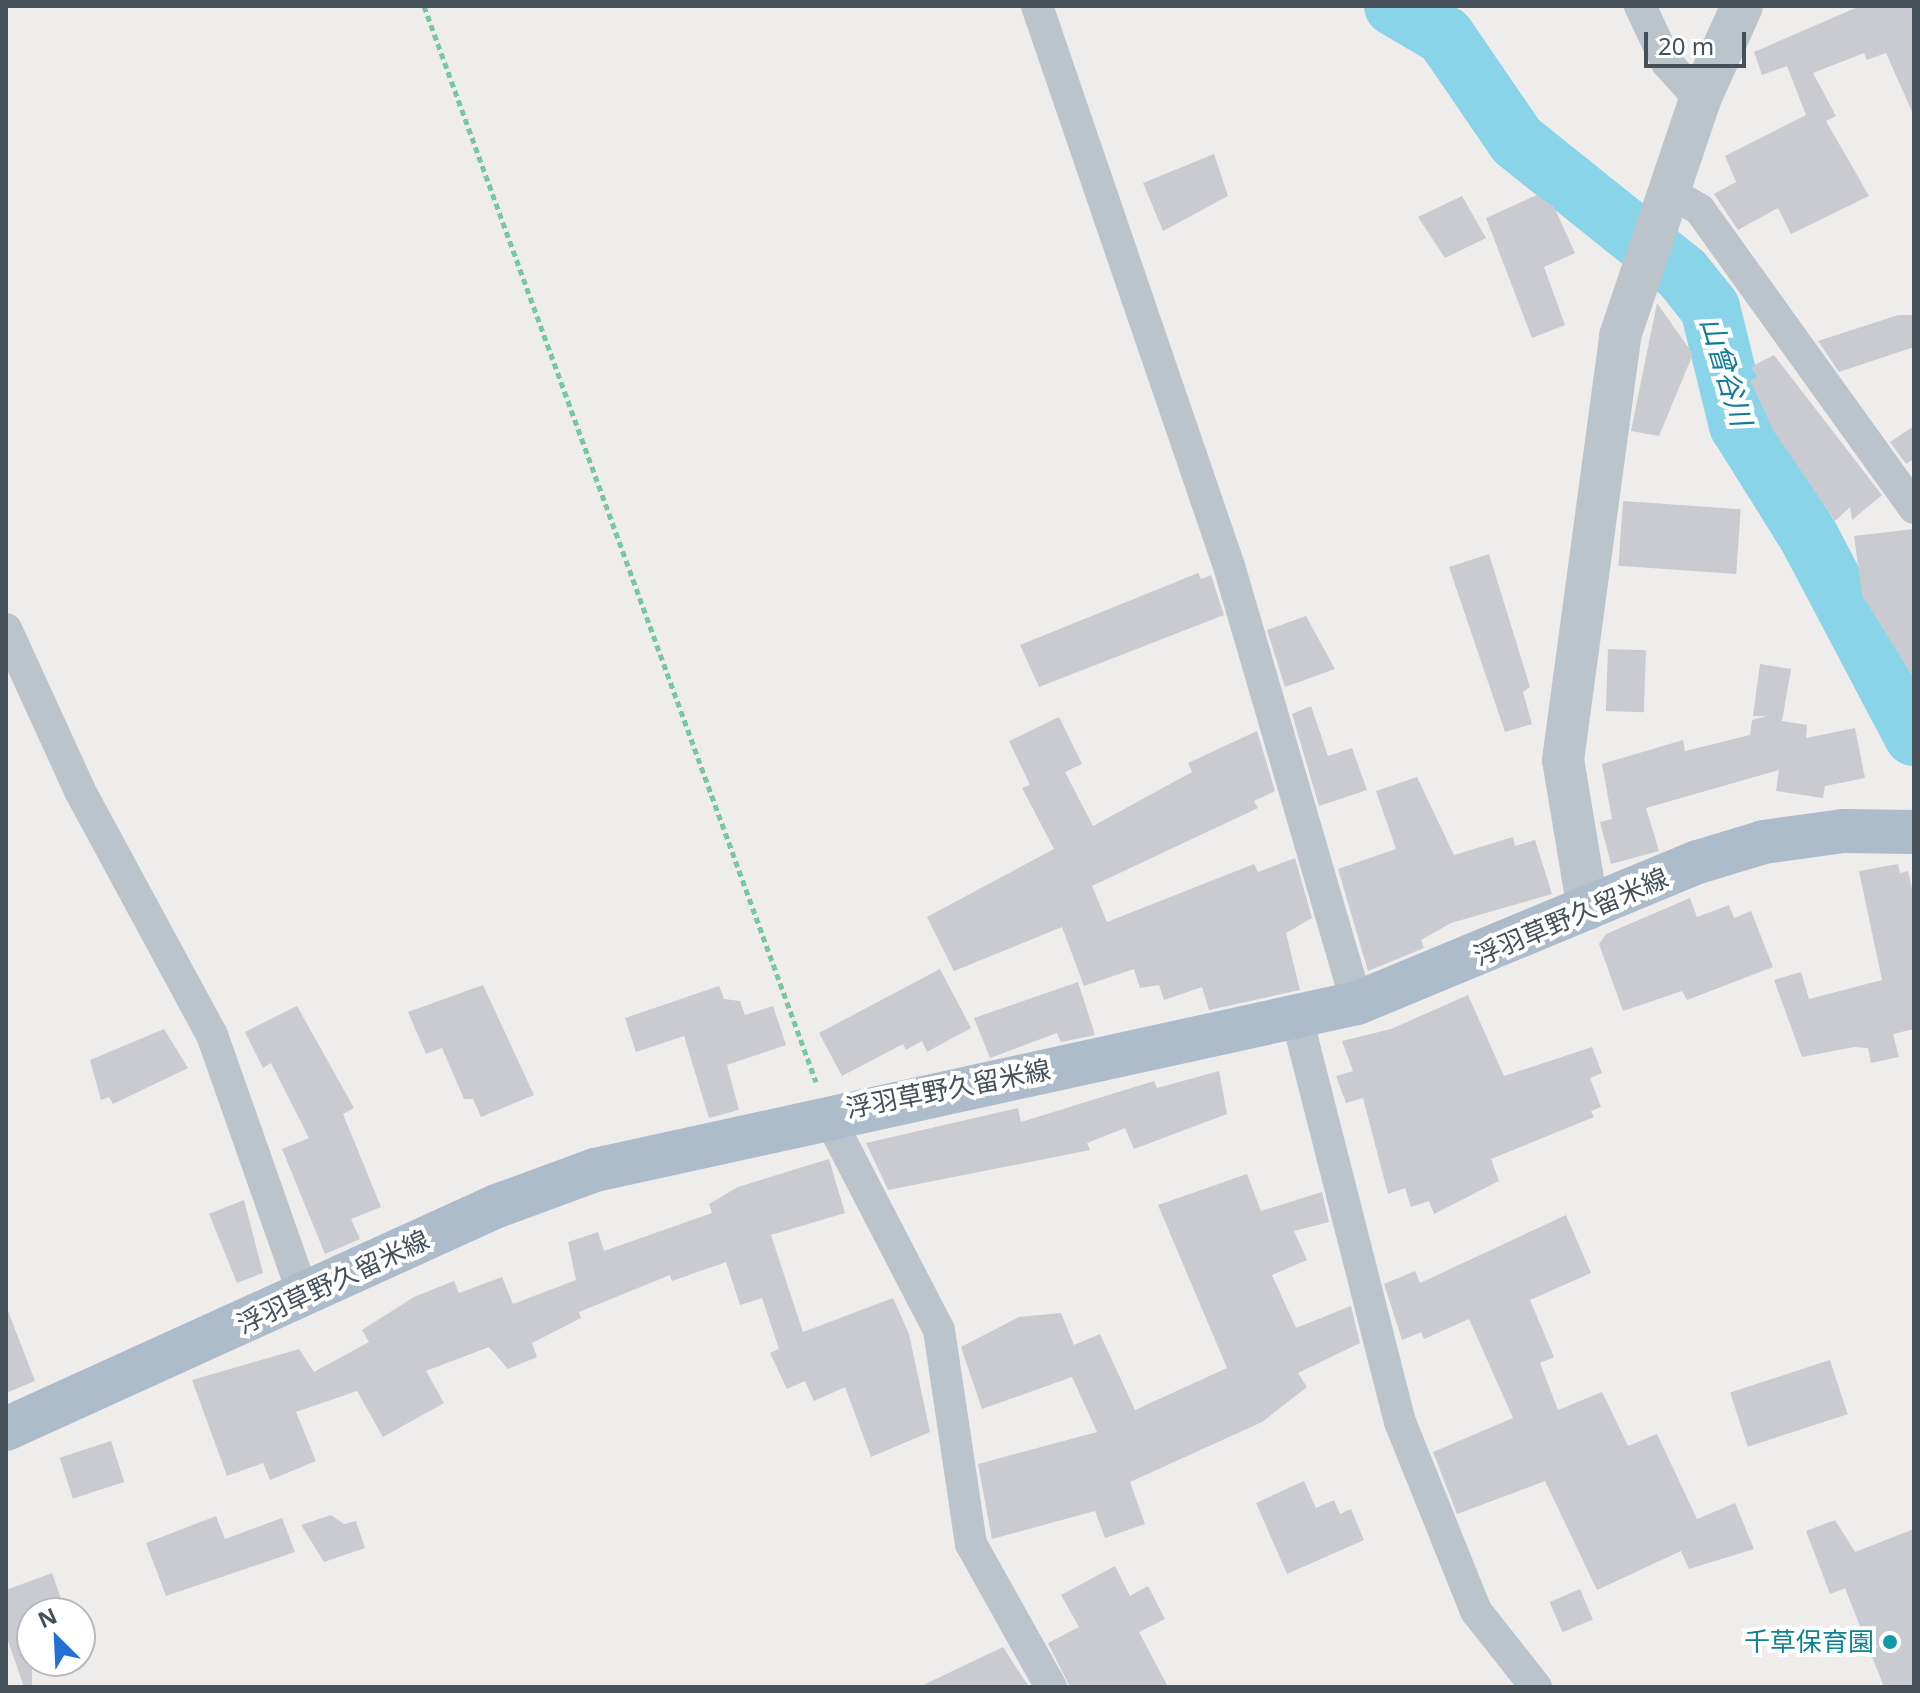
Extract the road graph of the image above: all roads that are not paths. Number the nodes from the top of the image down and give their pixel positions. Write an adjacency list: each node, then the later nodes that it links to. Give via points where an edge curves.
1 (1037, 6): 10 (street, via 1229,566)
2 (1640, 6): 4 (street, via 1667,63)
3 (1742, 6): 4 (street)
4 (1700, 99): 5 (street)
5 (1660, 208): 6 (street, via 1700,210); 9 (street, via 1639,266 1607,410 1585,631 1563,760)
6 (1914, 508)
7 (6, 629): 13 (street, via 80,791 212,1035)
8 (1914, 832): 9 (main road, 浮羽草野久留米線, via 1843,831 1764,842)
9 (1588, 909): 10 (main road, 浮羽草野久留米線)
10 (1357, 1003): 11 (main road, 浮羽草野久留米線)
11 (1297, 1018): 12 (main road, 浮羽草野久留米線); 16 (street, via 1400,1422 1476,1611)
12 (827, 1114): 13 (main road, 浮羽草野久留米線, via 595,1170); 15 (street, via 939,1330 971,1544)
13 (304, 1296): 14 (main road, 浮羽草野久留米線)
14 (6, 1429)
15 (1051, 1687)
16 (1536, 1687)

